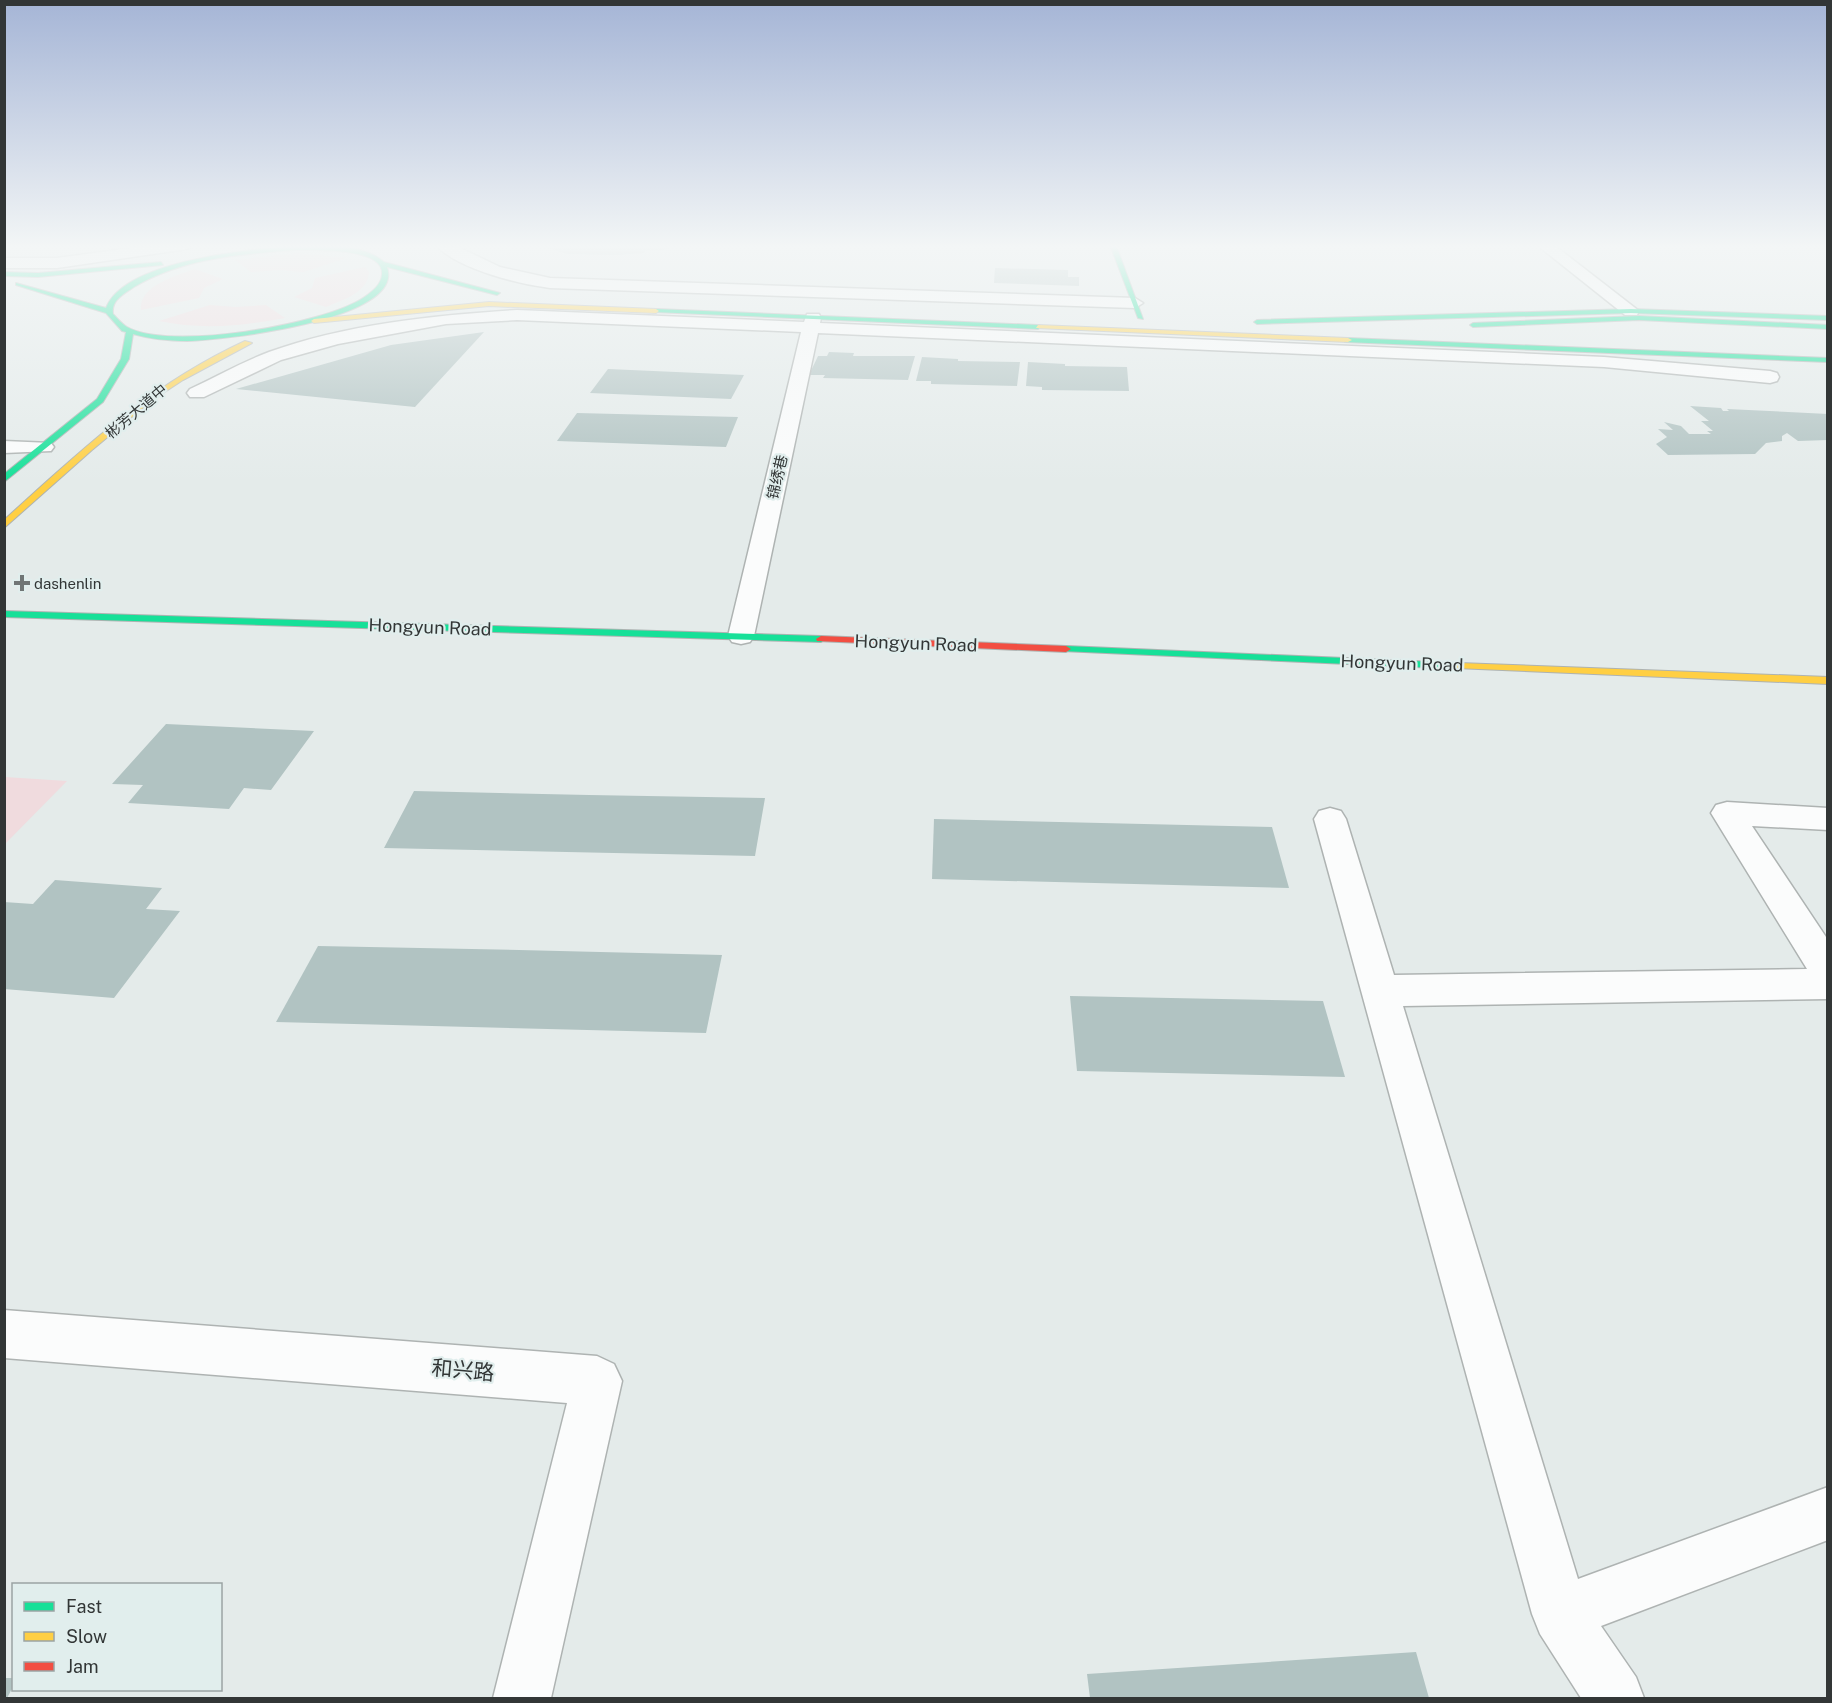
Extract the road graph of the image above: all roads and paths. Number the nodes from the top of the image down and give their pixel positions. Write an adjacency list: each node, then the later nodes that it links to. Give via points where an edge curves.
1 (117, 324): 12 (main road)
2 (300, 324): 10 (main road)
3 (416, 324): 19 (street, via 336,339 274,356)
4 (812, 324): 25 (street, 锦绣巷)
5 (847, 324): 14 (street)
6 (1317, 324): 11 (main road)
7 (1486, 324): 11 (main road)
8 (1686, 324): 9 (main road, via 1727,330)
9 (1827, 327)
10 (286, 328): 12 (main road, via 196,338); 23 (main road, 彬芳大道中, via 220,354 152,395)
11 (1402, 328): 13 (main road)
12 (130, 330): 21 (main road, 彬芳大道中, via 125,359 100,400)
13 (1827, 347)
14 (1598, 356): 15 (main road); 17 (street); 18 (street)
15 (1745, 356): 16 (main road); 17 (main road)
16 (1827, 360)
17 (1776, 377)
18 (1624, 383)
19 (197, 393)
20 (4, 447): 21 (street)
21 (44, 447): 22 (main road, 彬芳大道中)
22 (4, 479)
23 (4, 525)
24 (4, 614): 25 (main road, Hongyun Road)
25 (741, 636): 26 (main road, Hongyun Road)
26 (1827, 681)
27 (1330, 819): 31 (street)
28 (1827, 819): 29 (street, via 1727,813)
29 (1827, 971)
30 (1827, 984): 31 (street)
31 (1380, 991): 34 (street)
32 (4, 1334): 35 (street, 和兴路, via 597,1381)
33 (1827, 1514): 34 (street)
34 (1560, 1614): 36 (street)
35 (522, 1698)
36 (1615, 1698)

